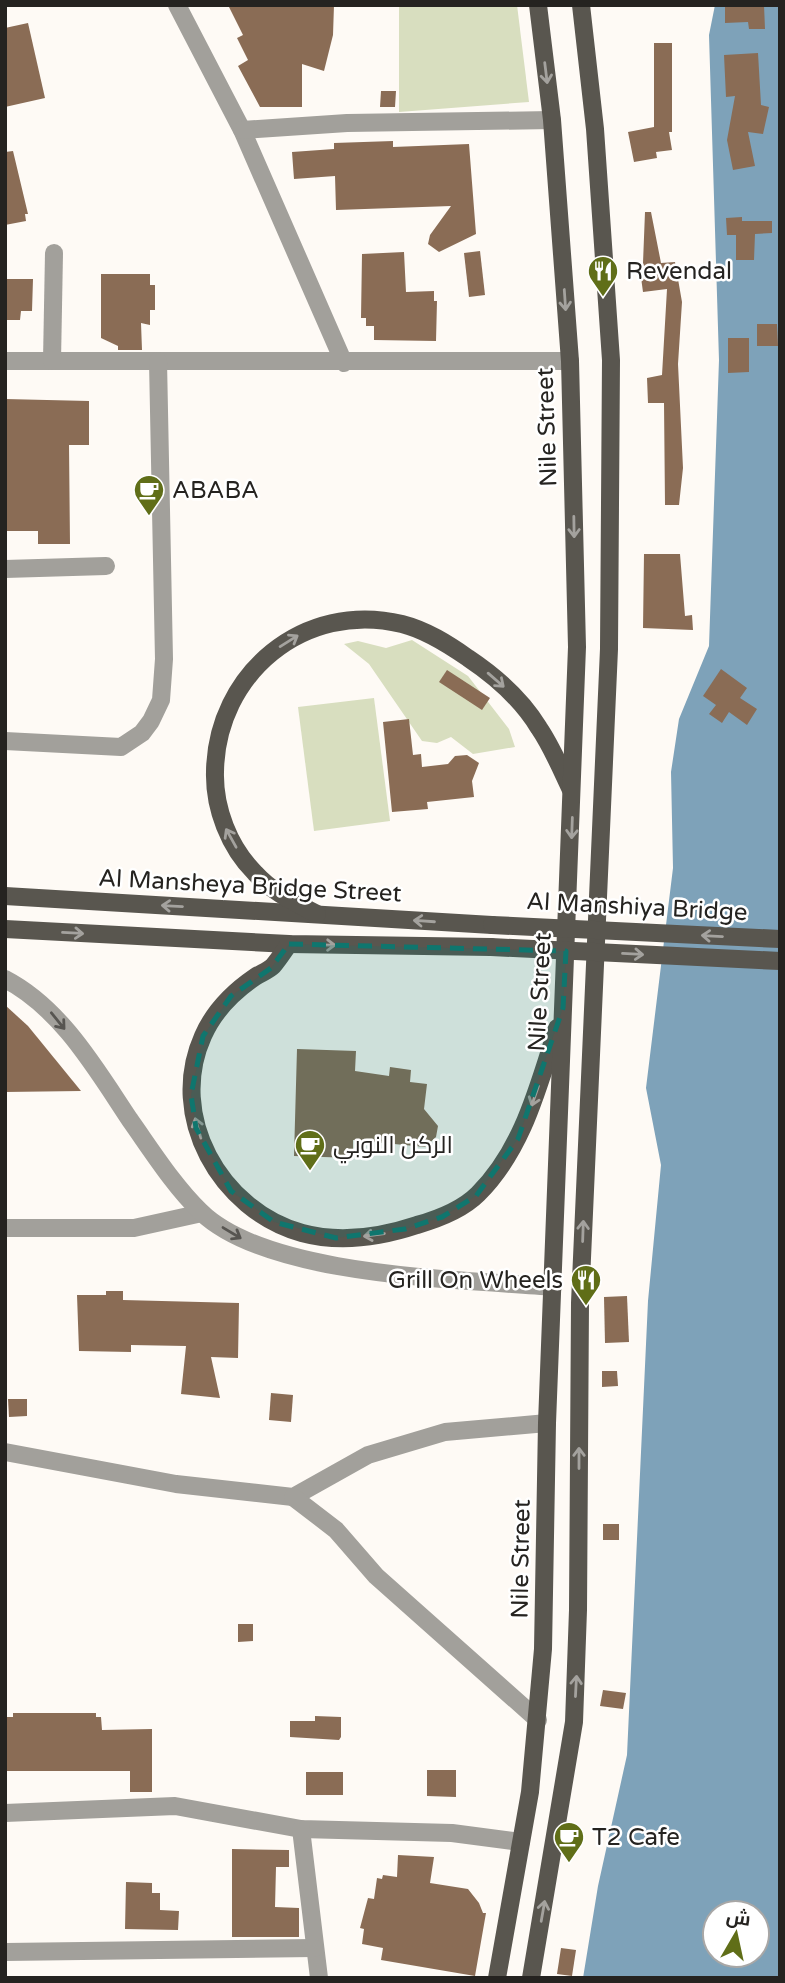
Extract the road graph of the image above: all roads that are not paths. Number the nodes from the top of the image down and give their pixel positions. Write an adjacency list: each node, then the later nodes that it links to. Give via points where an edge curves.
1 (177, 5): 5 (street)
2 (538, 5): 4 (main road, Nile Street, one-way to 4)
3 (581, 5): 39 (main road, one-way to 3, via 574,1722 580,1303 609,649 611,360 595,129)
4 (552, 120): 5 (street, via 348,123); 10 (main road, Nile Street, one-way to 10)
5 (242, 130): 11 (street)
6 (54, 253): 8 (street)
7 (5, 361): 8 (street)
8 (52, 361): 9 (street)
9 (158, 361): 11 (street); 14 (street, via 164,659 160,700 142,733 121,747)
10 (570, 361): 11 (street); 15 (main road, Nile Street, one-way to 15, via 577,647)
11 (344, 363)
12 (106, 566): 13 (street)
13 (5, 569)
14 (5, 741)
15 (573, 793): 17 (main road, one-way to 15, via 275,891 243,860 224,825 215,788 215,746 225,712 243,681 268,654 298,635 332,623 370,619 420,629 449,645 511,693 539,727); 24 (main road, Nile Street, one-way to 24)
16 (5, 896): 17 (main road, Al Mansheya Bridge Street, one-way to 16)
17 (317, 914): 18 (main road, Al Mansheya Bridge Street, one-way to 17)
18 (492, 925): 20 (main road, Al Manshiya Bridge, one-way to 18, bridge)
19 (5, 929): 21 (main road, one-way to 21)
20 (780, 939)
21 (289, 944): 22 (main road, Al Manshiya Bridge, one-way to 22, bridge, via 491,947); 24 (main road, one-way to 21, via 518,1139 504,1164 476,1196 442,1217 405,1229 336,1238 303,1233 256,1212 231,1191 196,1128 191,1095 193,1066 215,1015 230,996 271,968)
22 (780, 961)
23 (5, 979): 25 (street, one-way to 25, via 43,1003)
24 (563, 1008): 27 (main road, Nile Street)
25 (202, 1213): 26 (street, via 134,1228); 27 (street, one-way to 27, via 236,1237 289,1256 379,1271)
26 (5, 1228)
27 (554, 1287): 28 (main road, Nile Street)
28 (547, 1423): 30 (street, via 445,1432 368,1455); 31 (main road, Nile Street)
29 (5, 1452): 30 (street, via 176,1485)
30 (293, 1497): 31 (street, via 336,1530 376,1576)
31 (538, 1720): 34 (main road, Nile Street)
32 (5, 1813): 33 (street, via 175,1806)
33 (301, 1829): 34 (street, via 452,1833); 35 (street)
34 (521, 1842): 38 (main road, Nile Street)
35 (314, 1948): 36 (street); 37 (street)
36 (5, 1952)
37 (319, 1978)
38 (497, 1978)
39 (531, 1978)

